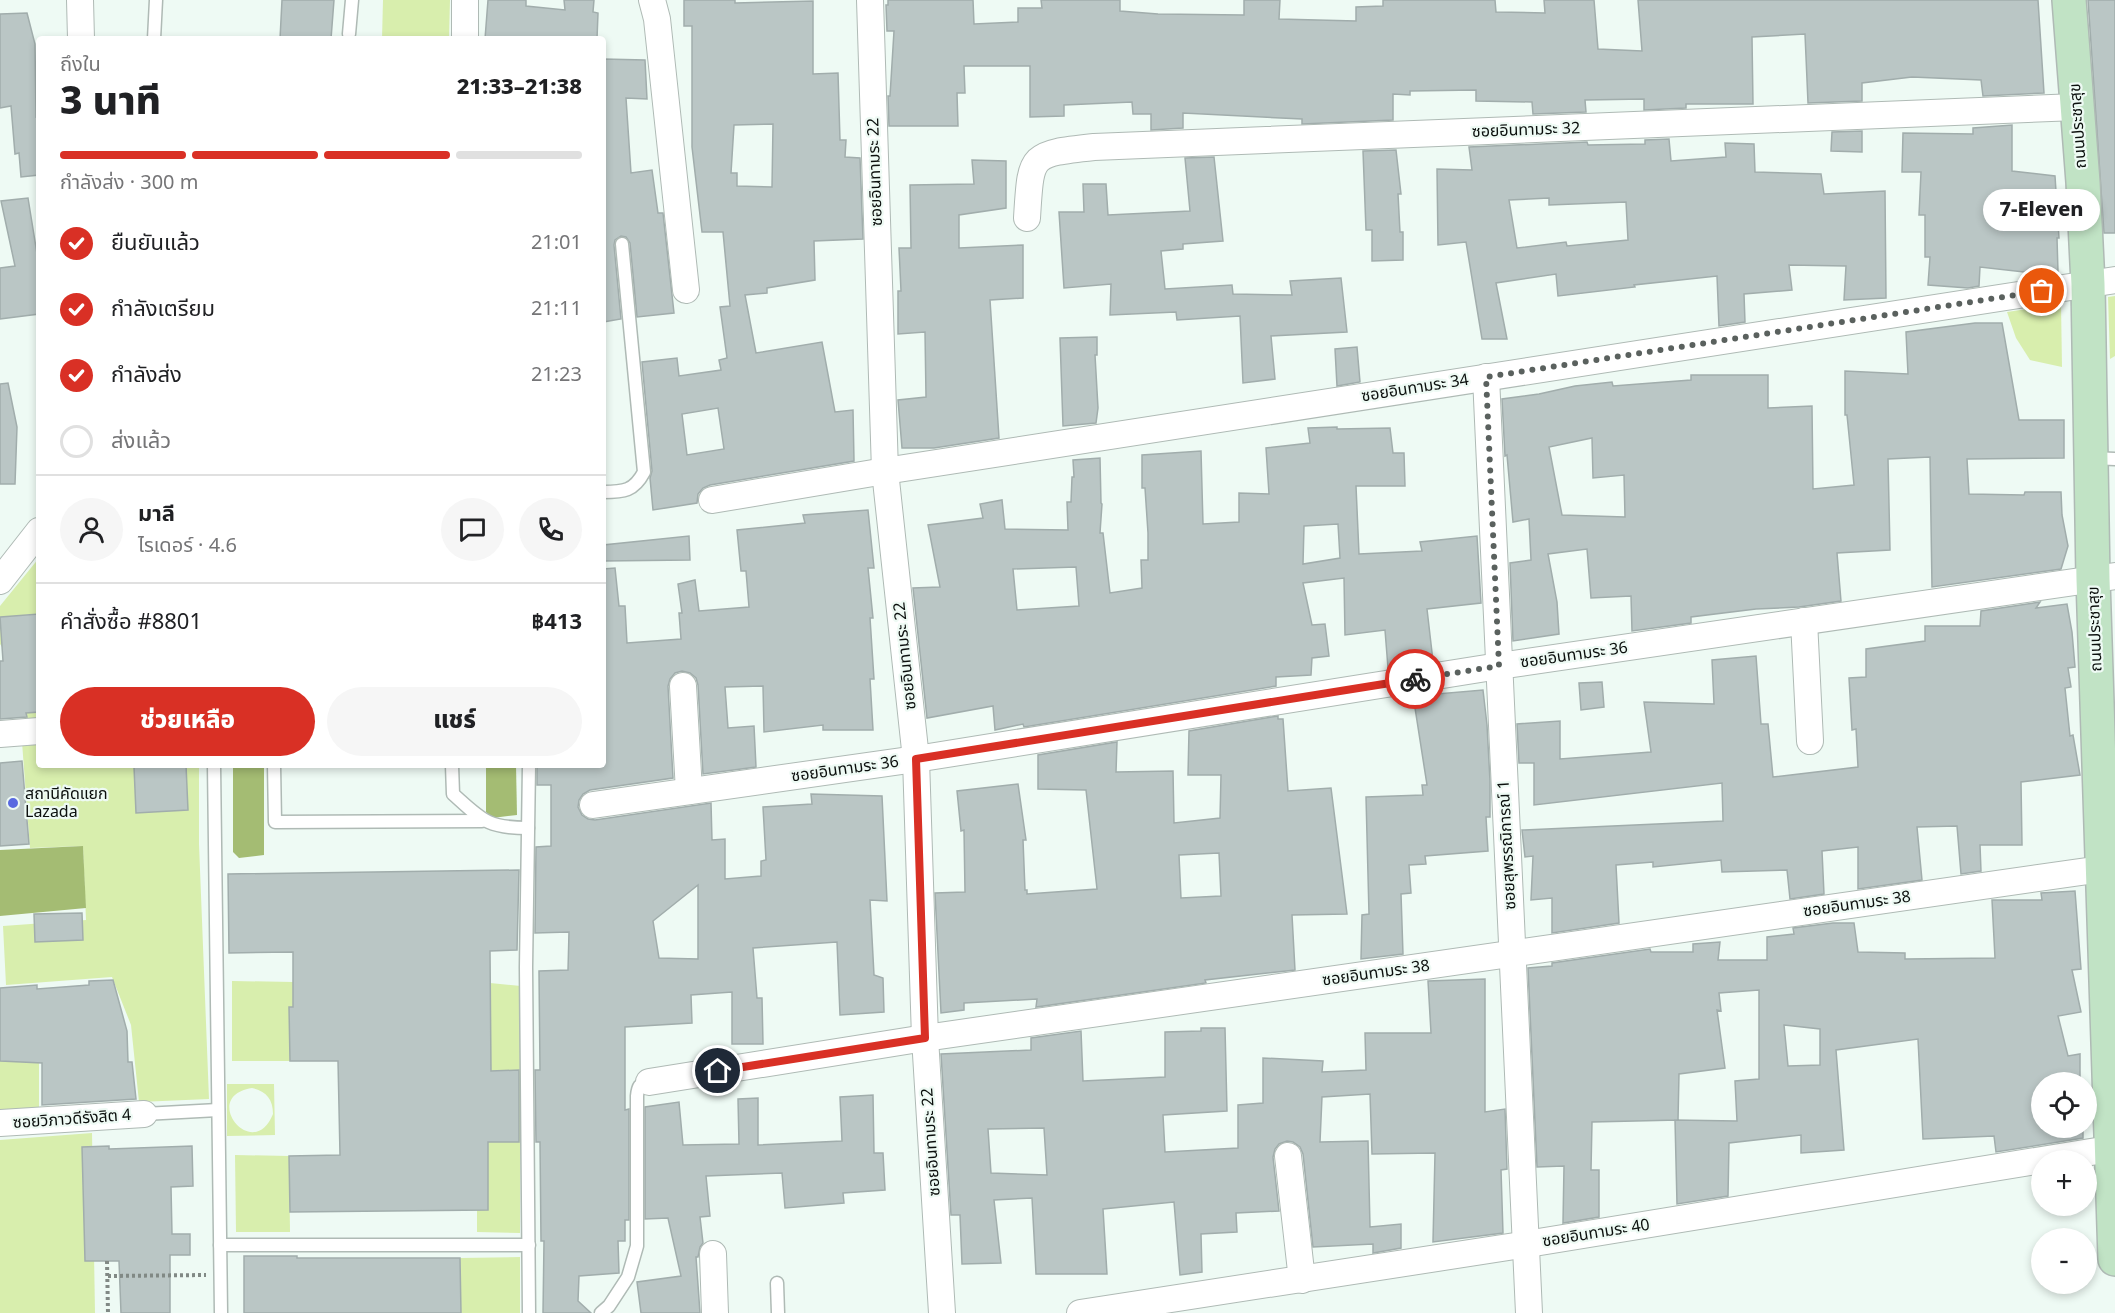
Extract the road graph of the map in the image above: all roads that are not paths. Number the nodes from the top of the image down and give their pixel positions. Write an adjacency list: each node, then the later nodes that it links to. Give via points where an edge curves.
1 (80, 0): 9 (street)
2 (156, 0): 10 (lane)
3 (352, 0): 8 (lane)
4 (465, 0): 11 (street)
5 (652, 0): 16 (street)
6 (870, 0): 19 (street, ซอยอินทามระ 22)
7 (2069, 0): 12 (street, ถนนประชาสุข)
8 (349, 34)
9 (81, 36)
10 (154, 36)
11 (465, 36)
12 (2077, 107): 13 (street, ซอยอินทามระ 32, via 1053,151 1039,158 1030,175); 15 (street, ถนนประชาสุข)
13 (1027, 218)
14 (622, 244): 20 (lane, via 644,472 629,489)
15 (2102, 282): 17 (street, ซอยอินทามระ 34); 18 (street, ถนนประชาสุข)
16 (686, 290)
17 (1486, 377): 19 (street, ซอยอินทามระ 34); 26 (street, ซอยสุพรรณิการณ์ 1)
18 (2103, 458): 23 (street, ถนนประชาสุข)
19 (885, 471): 21 (street, ซอยอินทามระ 34); 31 (street, ซอยอินทามระ 22)
20 (606, 492)
21 (712, 500)
22 (36, 535): 24 (street)
23 (2104, 578): 25 (street, ซอยอินทามระ 36); 40 (street, ถนนประชาสุข)
24 (0, 581)
25 (1804, 621): 26 (street, ซอยอินทามระ 36); 30 (street)
26 (1499, 666): 31 (street, ซอยอินทามระ 36); 41 (street, ซอยสุพรรณิการณ์ 1)
27 (683, 686): 36 (street)
28 (36, 730): 29 (street)
29 (0, 734)
30 (1810, 741)
31 (916, 759): 36 (street, ซอยอินทามระ 36); 42 (street, ซอยอินทามระ 22)
32 (214, 768): 44 (lane)
33 (274, 768): 38 (lane, via 275,822)
34 (452, 768): 38 (lane, via 453,794)
35 (529, 768): 39 (lane)
36 (689, 791): 37 (street, ซอยอินทามระ 36)
37 (593, 805)
38 (482, 821): 39 (lane, via 497,827)
39 (528, 828): 50 (lane)
40 (2109, 868): 41 (street, ซอยอินทามระ 38); 47 (street, ถนนประชาสุข)
41 (1512, 954): 42 (street, ซอยอินทามระ 38); 51 (street, ซอยสุพรรณิการณ์ 1)
42 (925, 1038): 43 (street, ซอยอินทามระ 38); 61 (street, ซอยอินทามระ 22)
43 (649, 1082): 58 (lane, via 638,1087 637,1246 628,1277)
44 (218, 1110): 45 (lane); 49 (lane)
45 (144, 1114): 46 (street, ซอยวิภาวดีรังสิต 4)
46 (0, 1124)
47 (2113, 1149): 51 (street, ซอยอินทามระ 40); 53 (street, ถนนประชาสุข)
48 (1288, 1156): 54 (street)
49 (220, 1245): 50 (lane); 56 (lane)
50 (529, 1245): 57 (lane)
51 (1525, 1245): 54 (street, ซอยอินทามระ 40); 63 (street, ซอยสุพรรณิการณ์ 1)
52 (713, 1254): 59 (street)
53 (2115, 1259)
54 (1302, 1280): 62 (street, ซอยอินทามระ 40)
55 (777, 1283): 60 (lane)
56 (220, 1313)
57 (530, 1313)
58 (601, 1313)
59 (715, 1313)
60 (778, 1313)
61 (942, 1313)
62 (1080, 1313)
63 (1529, 1313)

